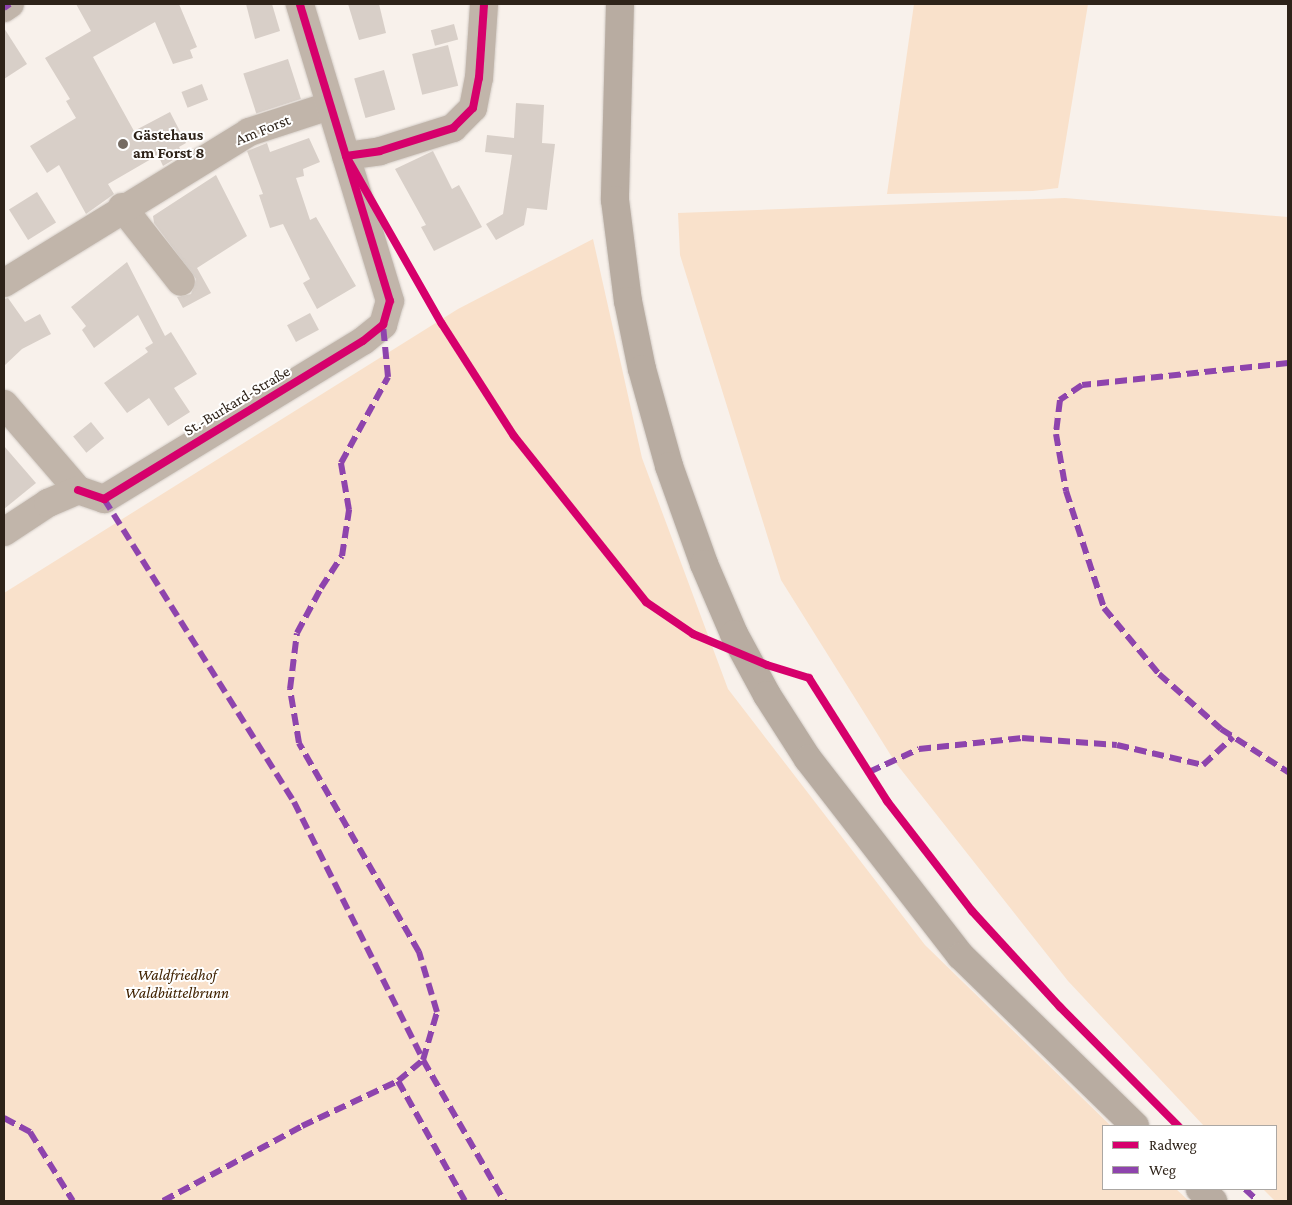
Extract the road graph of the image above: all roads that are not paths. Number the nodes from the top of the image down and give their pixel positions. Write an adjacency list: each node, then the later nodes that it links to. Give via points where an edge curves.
1 (10, 4): 5 (street)
2 (300, 4): 6 (street)
3 (484, 4): 7 (street, via 479,78 473,108 453,128 380,151)
4 (620, 4): 14 (main road, via 615,200 628,301 642,369 669,466 704,564 734,634 808,758 961,956)
5 (4, 8)
6 (328, 106): 7 (street); 8 (street, Am Forst, via 250,132)
7 (346, 156): 12 (street, St.-Burkard-Straße, via 390,301 383,325 363,341 104,499)
8 (122, 207): 9 (street, Am Forst); 10 (street)
9 (4, 282)
10 (181, 282)
11 (4, 404): 12 (street)
12 (78, 490): 13 (street, via 48,503)
13 (4, 532)
14 (1134, 1125)
15 (1201, 1190): 16 (main road)
16 (1213, 1201)

